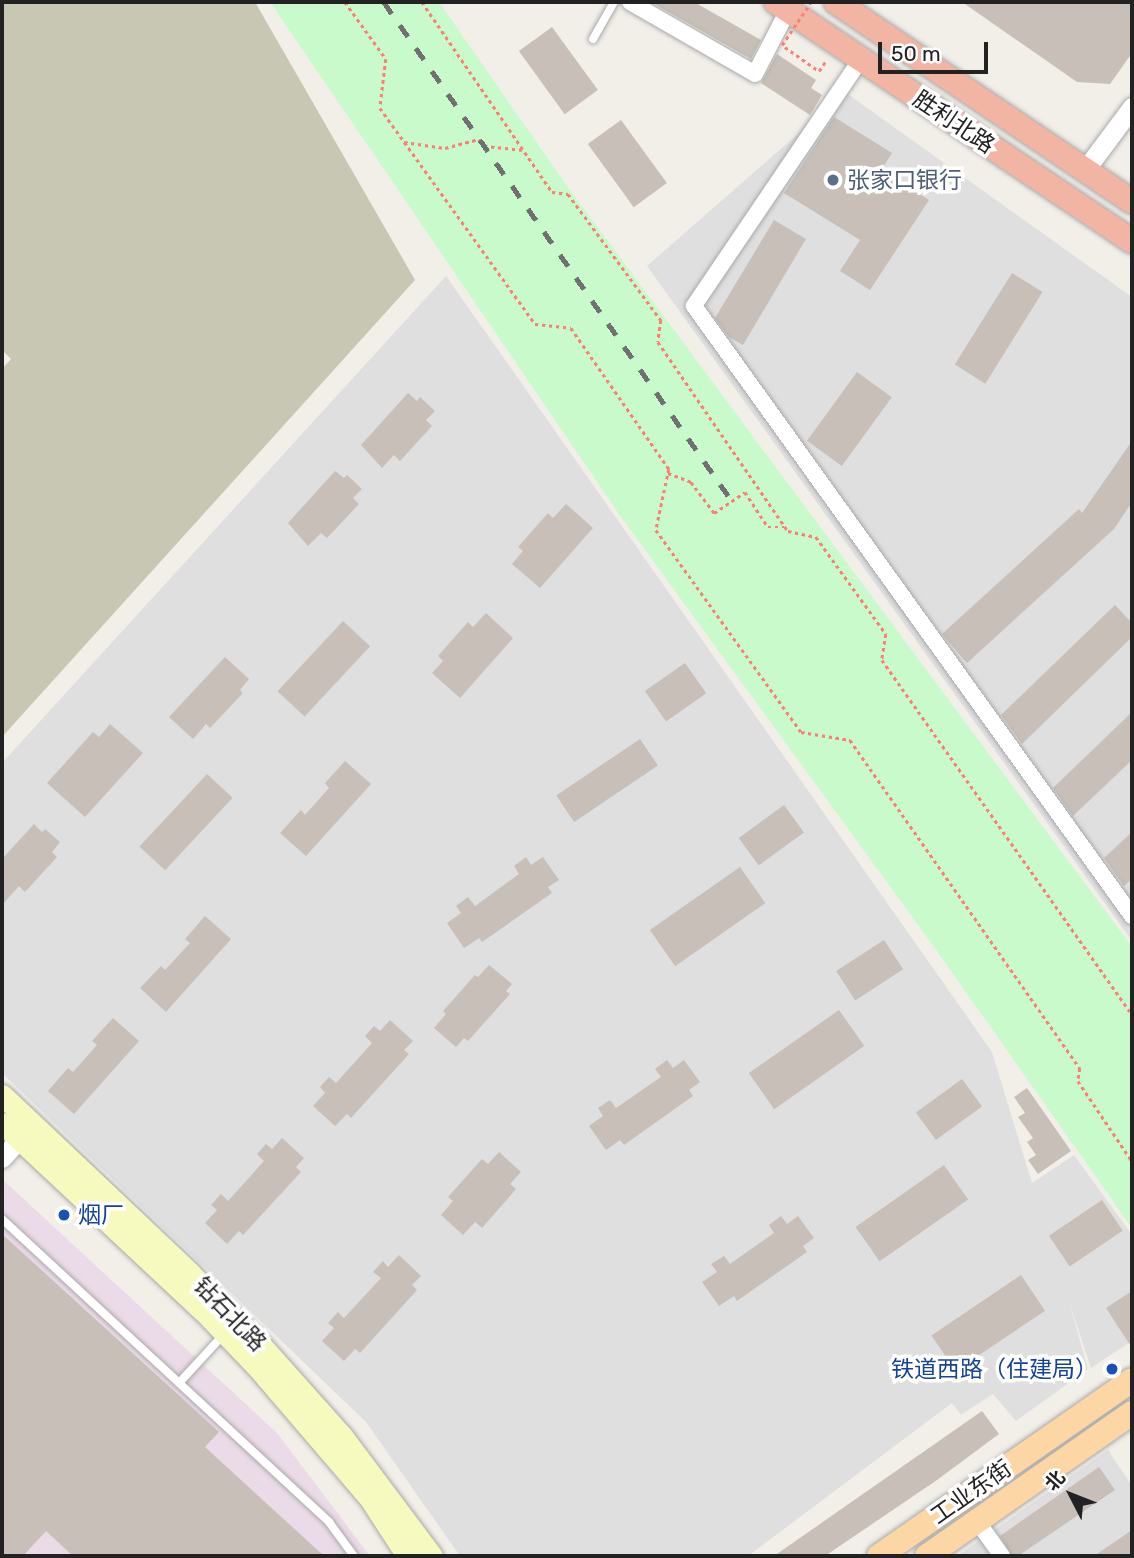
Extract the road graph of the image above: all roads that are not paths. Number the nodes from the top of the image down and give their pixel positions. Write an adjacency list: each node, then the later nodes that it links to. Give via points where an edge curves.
1 (614, 2): 5 (lane)
2 (630, 2): 4 (street, via 755,74)
3 (836, 2): 8 (highway, 胜利北路)
4 (782, 6): 6 (highway, 胜利北路)
5 (593, 38)
6 (861, 59): 10 (highway, 胜利北路); 11 (street, via 694,306)
7 (1132, 107): 8 (street)
8 (1085, 170): 9 (highway, 胜利北路)
9 (1132, 202)
10 (1132, 241)
11 (1132, 916)
12 (2, 1095): 17 (main road, 钻石北路)
13 (2, 1123): 14 (main road, 钻石北路)
14 (19, 1139): 15 (street); 17 (main road, 钻石北路)
15 (2, 1158)
16 (2, 1220): 19 (lane)
17 (231, 1327): 19 (lane); 23 (main road, 钻石北路, via 362,1489); 24 (main road, 钻石北路, via 343,1437)
18 (1132, 1380): 25 (main road, 工业东街)
19 (179, 1383): 22 (lane, via 329,1522)
20 (1132, 1413): 21 (main road, 工业东街)
21 (977, 1521): 26 (main road, 工业东街); 27 (street)
22 (354, 1556)
23 (407, 1556)
24 (432, 1556)
25 (879, 1556)
26 (927, 1556)
27 (1002, 1556)

